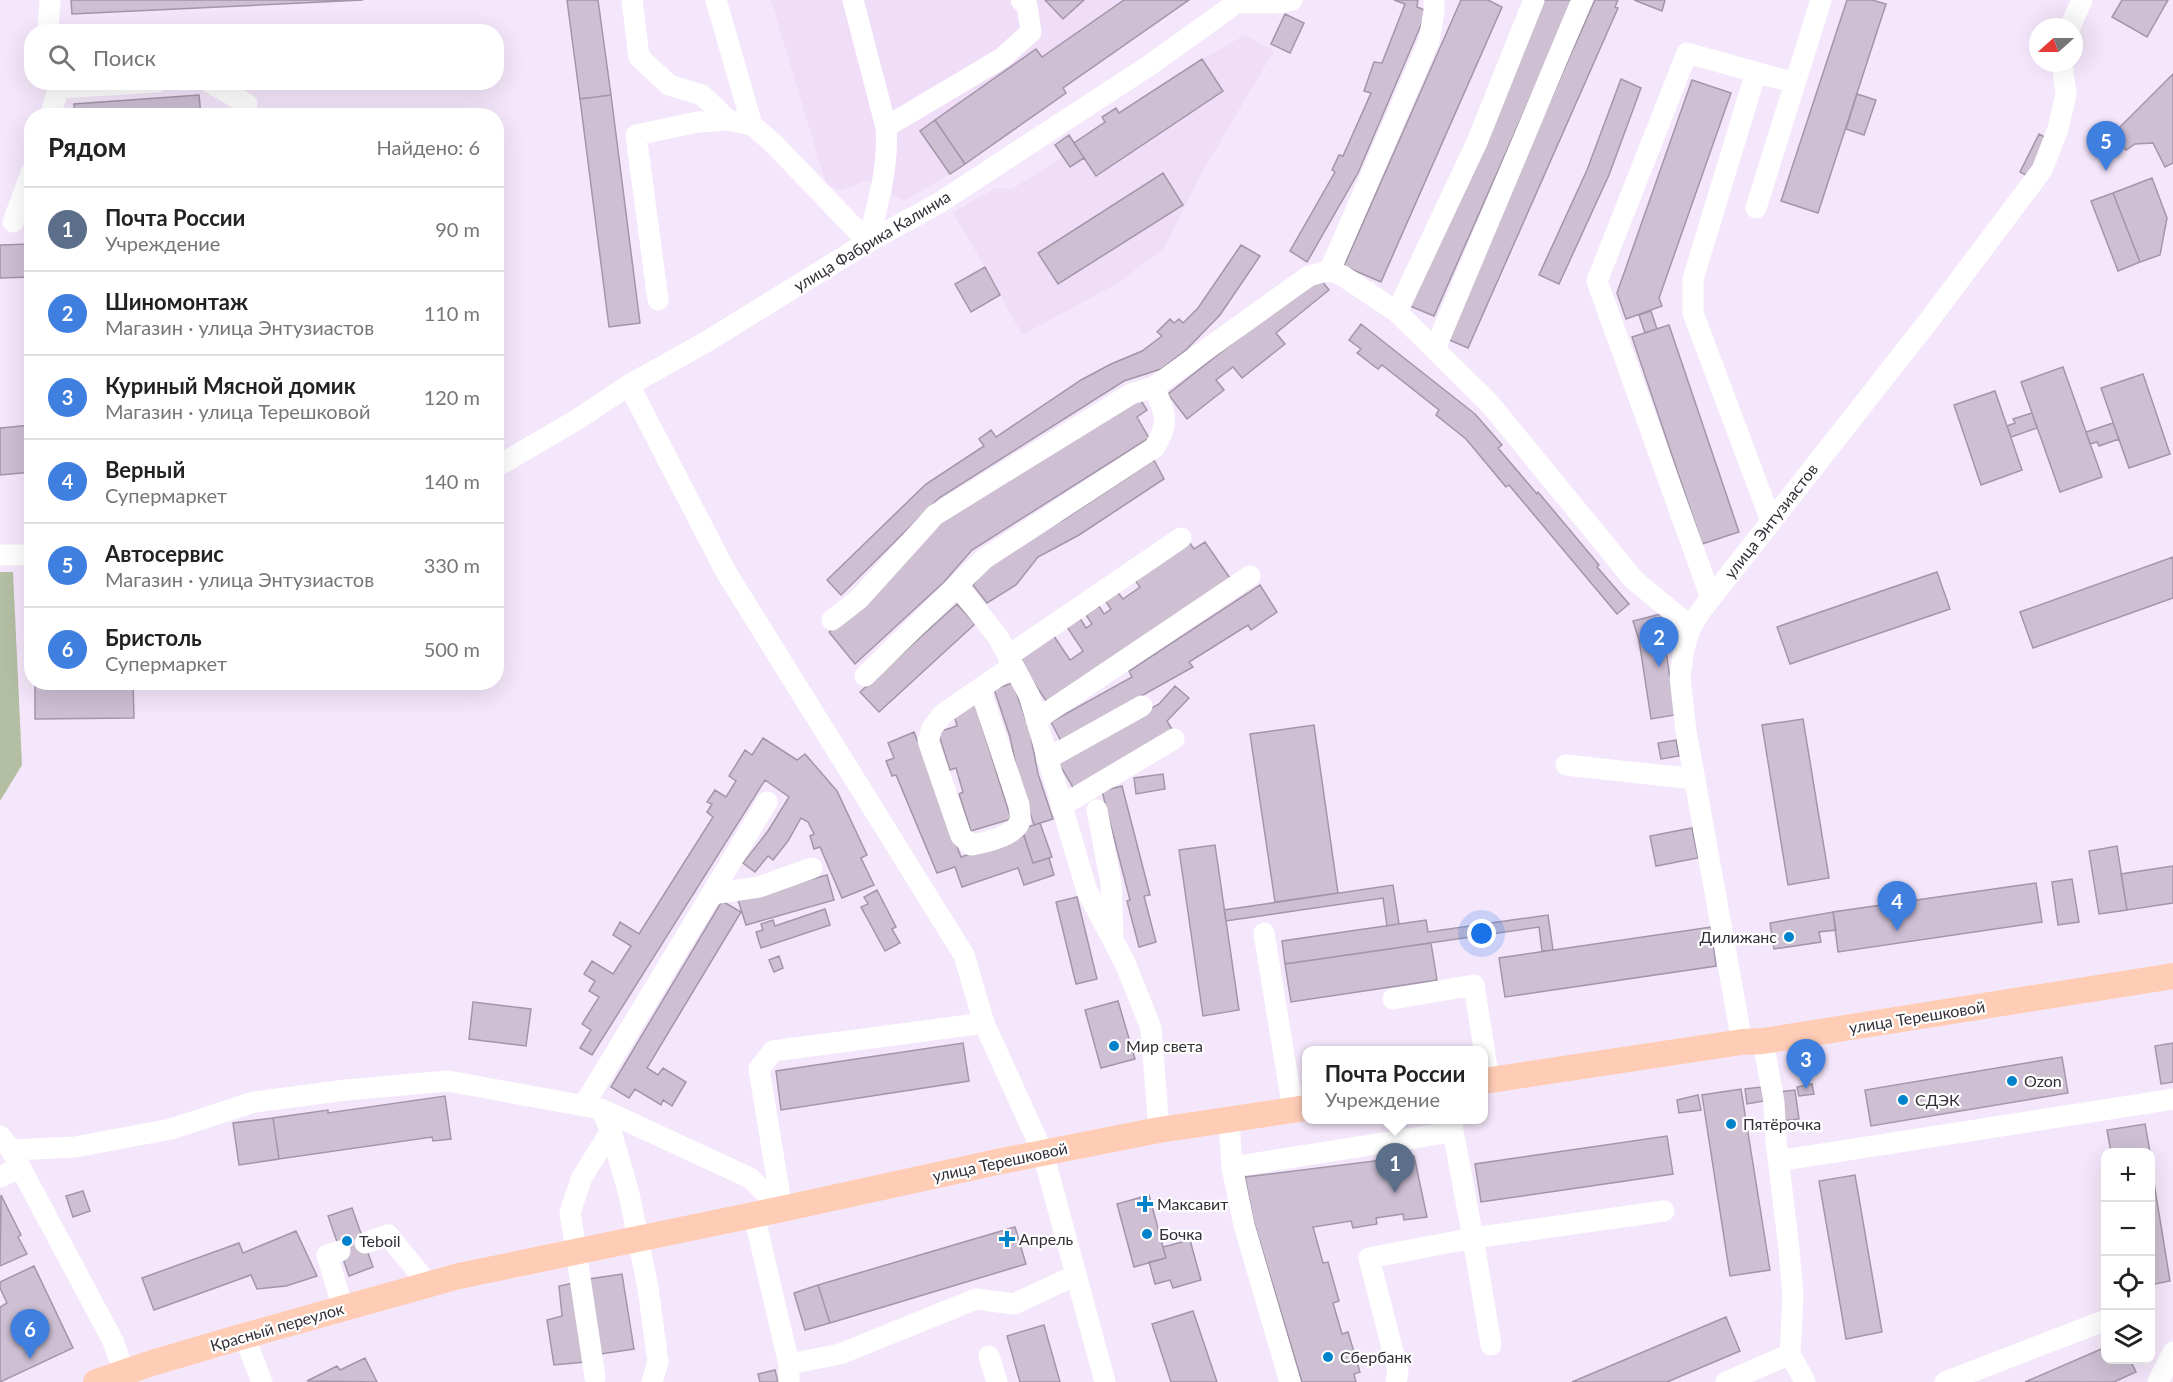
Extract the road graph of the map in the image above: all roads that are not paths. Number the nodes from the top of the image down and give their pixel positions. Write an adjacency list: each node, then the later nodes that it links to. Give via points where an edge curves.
1 (50, 0): 14 (street)
2 (632, 0): 22 (street, via 639,57 669,85 702,95)
3 (716, 0): 23 (street)
4 (853, 0): 24 (street)
5 (1021, 0): 24 (street, via 1027,6 1031,32 1002,58)
6 (1292, 0): 12 (street)
7 (1434, 0): 29 (street, via 1429,41)
8 (1534, 0): 31 (street, via 1477,142)
9 (1582, 0): 32 (street)
10 (1821, 0): 17 (street)
11 (2082, 0): 13 (street)
12 (1230, 3): 28 (street, улица Фабрика Калиниа, via 1150,65 939,203)
13 (2074, 18)
14 (48, 24)
15 (1756, 72): 17 (street); 36 (street, via 1693,279 1693,313); 42 (street, via 1687,53 1597,281)
16 (2063, 72): 36 (street, улица Энтузиастов, via 2066,94 2042,170)
17 (1795, 83): 26 (street)
18 (57, 90): 21 (street)
19 (223, 90): 20 (street)
20 (247, 104)
21 (52, 108)
22 (728, 120): 23 (street); 30 (street, via 636,135)
23 (752, 126): 28 (street)
24 (886, 127): 28 (street, via 882,188)
25 (24, 194): 27 (street)
26 (1756, 208)
27 (15, 220)
28 (868, 242): 33 (street, улица Фабрика Калиниа)
29 (1330, 270): 31 (street); 34 (street, via 1309,276)
30 (658, 300)
31 (1397, 312): 32 (street)
32 (1435, 349): 44 (street, via 1490,404 1634,580)
33 (629, 385): 35 (street, улица Фабрика Калиниа); 63 (street, via 726,572 964,955)
34 (1154, 387): 41 (street, via 1166,415 1164,433 1154,448 984,559); 43 (street, via 1131,394 935,515 859,599)
35 (504, 462)
36 (1771, 521): 42 (street, улица Энтузиастов)
37 (1181, 538): 45 (street)
38 (0, 555): 39 (street)
39 (24, 555)
40 (1250, 576): 49 (street)
41 (957, 585): 45 (street, via 998,637); 46 (street)
42 (1711, 598): 44 (street, улица Энтузиастов)
43 (832, 620)
44 (1691, 627): 53 (street, улица Энтузиастов, via 1680,678)
45 (1011, 661): 47 (street); 49 (street)
46 (865, 676)
47 (980, 689): 47 (street, via 943,714 928,741 961,836 972,844 985,843 1015,830 1020,820 1019,805)
48 (1142, 706): 51 (street)
49 (1036, 720): 51 (street)
50 (1174, 739): 55 (street)
51 (1047, 759): 55 (street)
52 (1566, 765): 53 (street)
53 (1695, 779): 64 (street, улица Энтузиастов)
54 (767, 802): 58 (street)
55 (1061, 806): 60 (street, via 1087,891)
56 (1097, 810): 60 (street, via 1110,883)
57 (812, 868): 58 (street, via 759,887)
58 (712, 894): 68 (street)
59 (1264, 933): 69 (street)
60 (1113, 940): 72 (street, via 1151,1029)
61 (2173, 976): 64 (main road, улица Терешковой)
62 (1393, 999): 65 (street, via 1474,985)
63 (984, 1023): 75 (street); 79 (street, via 773,1051 759,1069)
64 (1753, 1042): 66 (main road, улица Терешковой); 76 (street, улица Энтузиастов, via 1774,1102)
65 (1482, 1046)
66 (1488, 1080)
67 (2173, 1099): 76 (street)
68 (593, 1107): 73 (street); 74 (street, via 448,1081 254,1102 171,1129 75,1147); 79 (street, via 750,1178)
69 (1300, 1109): 70 (main road, улица Терешковой)
70 (1229, 1120): 72 (main road, улица Терешковой); 77 (street)
71 (1451, 1126): 77 (street); 82 (street)
72 (1159, 1130): 75 (main road, улица Терешковой)
73 (611, 1131): 97 (street, via 582,1177 570,1212); 100 (street, via 629,1194 648,1288 658,1362)
74 (10, 1151): 78 (street); 95 (street, via 112,1341)
75 (1043, 1153): 79 (main road, улица Терешковой); 85 (street)
76 (1778, 1161): 93 (street, улица Энтузиастов, via 1793,1296)
77 (1232, 1167): 103 (street, via 1244,1225)
78 (0, 1178)
79 (782, 1209): 81 (main road, улица Терешковой)
80 (1664, 1211): 82 (street)
81 (754, 1215): 86 (main road, улица Терешковой); 96 (street)
82 (1473, 1238): 91 (street); 104 (street, via 1369,1258 1398,1371)
83 (365, 1243): 87 (street, via 388,1235)
84 (340, 1251): 88 (street, via 327,1255)
85 (1076, 1275): 96 (street, via 1014,1304 976,1299); 102 (street)
86 (459, 1276): 87 (main road, Красный переулок)
87 (429, 1285): 88 (main road, Красный переулок)
88 (343, 1308): 90 (main road, Красный переулок)
89 (2101, 1322): 107 (street)
90 (244, 1336): 95 (main road, Красный переулок); 99 (street)
91 (1491, 1345)
92 (2173, 1352): 108 (street)
93 (1790, 1354): 105 (street); 106 (street)
94 (989, 1356): 101 (street)
95 (124, 1372): 98 (main road, Красный переулок)
96 (789, 1373)
97 (595, 1377)
98 (96, 1382)
99 (262, 1382)
100 (652, 1382)
101 (997, 1382)
102 (1106, 1382)
103 (1290, 1382)
104 (1396, 1382)
105 (1726, 1382)
106 (1805, 1382)
107 (1945, 1382)
108 (2158, 1382)

